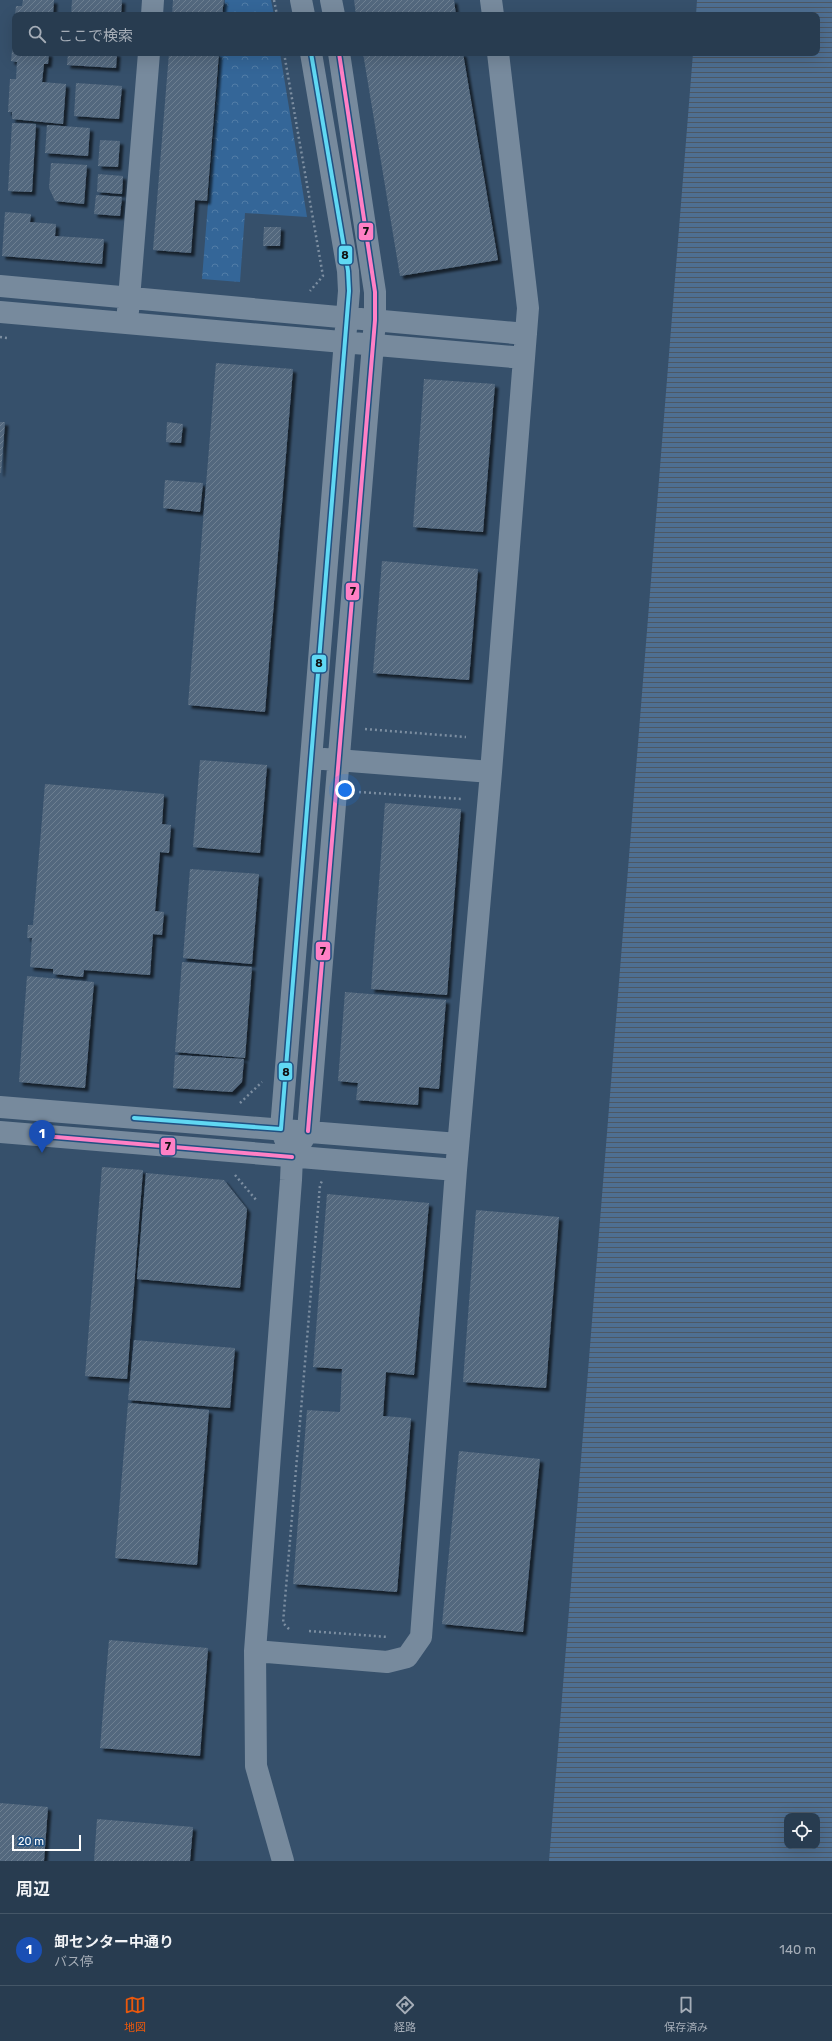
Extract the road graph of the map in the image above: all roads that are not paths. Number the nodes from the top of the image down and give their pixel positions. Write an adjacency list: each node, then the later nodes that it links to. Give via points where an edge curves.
1 (153, 0): 5 (street)
2 (302, 0): 6 (street)
3 (331, 0): 7 (street)
4 (491, 0): 8 (street)
5 (152, 12)
6 (304, 12)
7 (333, 12)
8 (493, 12)
9 (149, 56): 14 (street)
10 (312, 56): 16 (street, via 348,271)
11 (339, 56): 17 (street, via 374,286)
12 (498, 56): 19 (street, via 528,308)
13 (0, 286): 14 (street)
14 (129, 297): 16 (street); 18 (street)
15 (0, 312): 18 (street)
16 (348, 317): 17 (street); 20 (street)
17 (375, 320): 19 (street); 21 (street)
18 (127, 322): 20 (street)
19 (526, 334): 22 (street)
20 (346, 342): 21 (street); 23 (street)
21 (374, 344): 22 (street); 24 (street)
22 (524, 358): 25 (street)
23 (311, 758): 24 (street); 27 (street)
24 (339, 760): 25 (street); 28 (street)
25 (491, 772): 30 (street)
26 (0, 1107): 27 (street)
27 (280, 1128): 28 (street); 31 (street)
28 (308, 1131): 30 (street); 31 (street)
29 (0, 1132): 31 (street)
30 (458, 1144): 32 (street)
31 (292, 1157): 32 (street); 33 (street)
32 (456, 1170): 33 (street, via 421,1636 407,1657 387,1662)
33 (255, 1651): 34 (street, via 256,1766)
34 (283, 1861)

